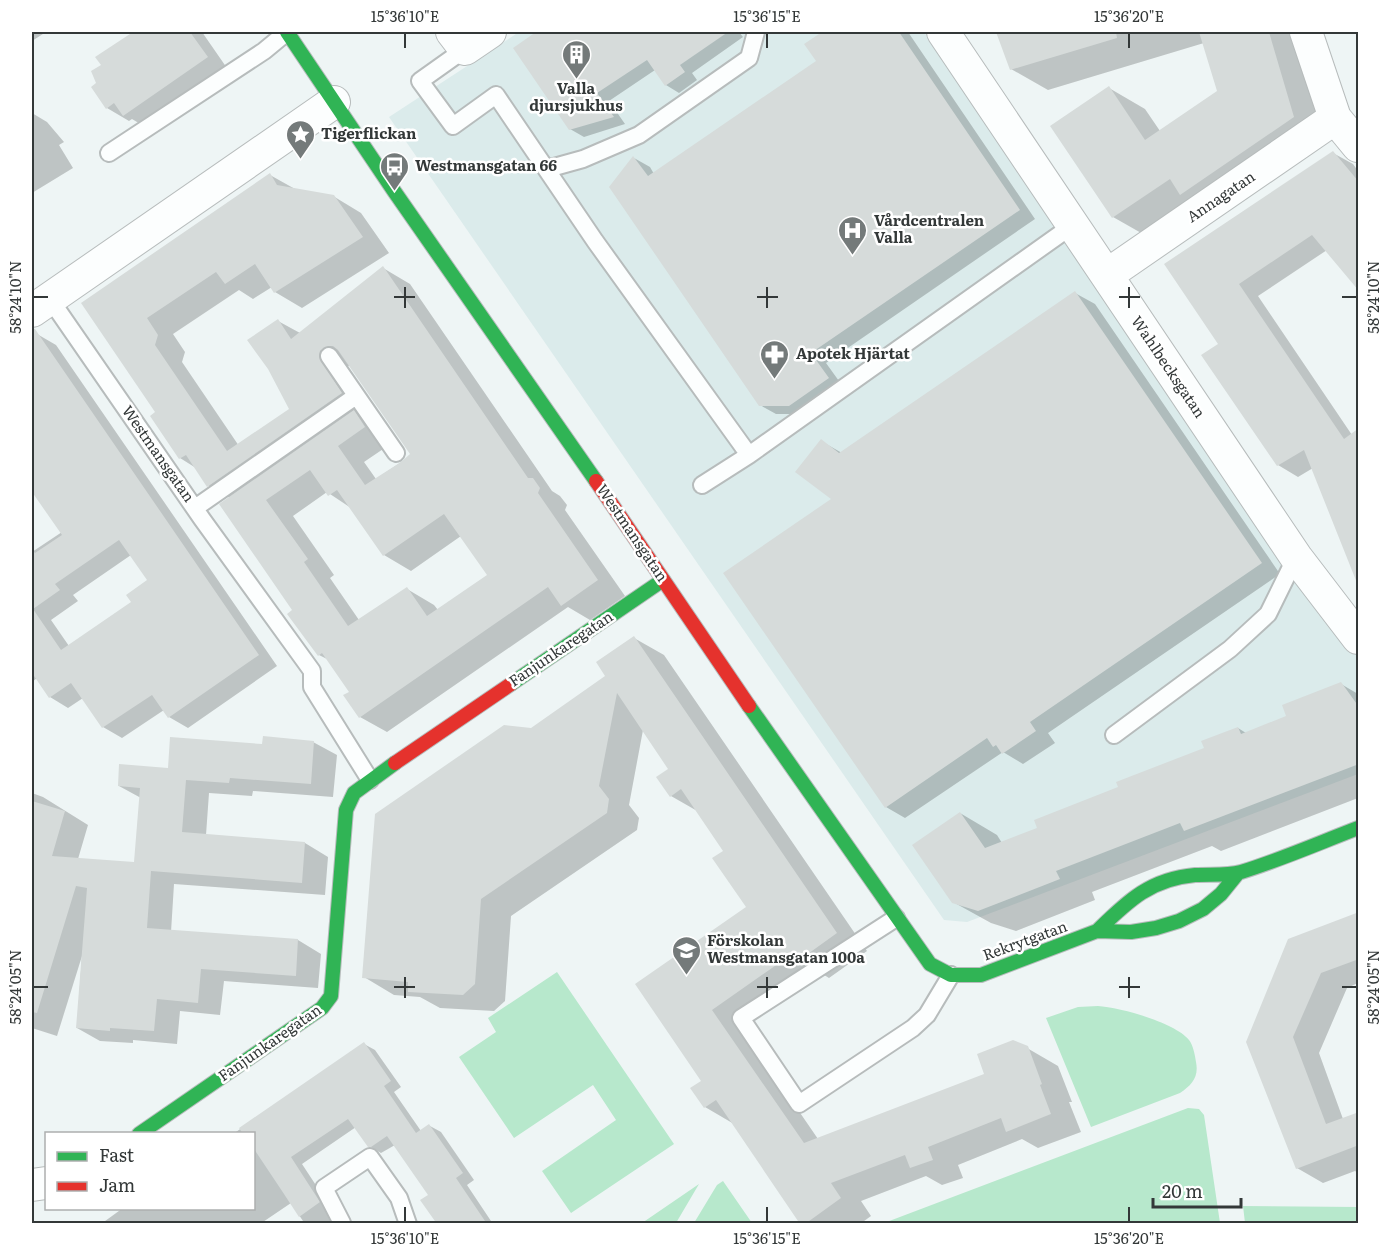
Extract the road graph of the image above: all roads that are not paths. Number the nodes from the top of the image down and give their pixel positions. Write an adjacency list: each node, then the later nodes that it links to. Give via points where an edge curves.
1 (287, 32): 7 (street, Westmansgatan); 10 (lane)
2 (490, 32): 6 (street)
3 (756, 32): 11 (lane, via 750,58 639,135 583,159)
4 (944, 32): 12 (street, Wahlbecksgatan)
5 (1306, 32): 8 (street)
6 (458, 40): 11 (lane, via 420,81 453,126 496,95)
7 (334, 102): 14 (street, Westmansgatan); 22 (street, Westmansgatan)
8 (1335, 118): 9 (street); 13 (street, Annagatan)
9 (1359, 146)
10 (109, 153)
11 (547, 169): 18 (lane)
12 (1073, 225): 13 (street, Wahlbecksgatan); 18 (lane)
13 (1107, 275): 21 (street, Wahlbecksgatan)
14 (41, 305): 20 (lane, Westmansgatan)
15 (329, 356): 16 (lane)
16 (356, 396): 17 (lane); 20 (lane, Westmansgatan)
17 (396, 453)
18 (749, 455): 19 (lane)
19 (702, 485)
20 (195, 508): 25 (lane, via 312,671 312,687)
21 (1296, 557): 23 (street, Wahlbecksgatan); 24 (lane, via 1268,614 1230,649)
22 (663, 580): 25 (street, Fanjunkaregatan); 28 (street, Westmansgatan)
23 (1359, 638)
24 (1114, 735)
25 (370, 780): 32 (street, Fanjunkaregatan, via 354,793 346,810 331,996 322,1008)
26 (1359, 828): 27 (street, Rekrytgatan)
27 (1238, 873): 29 (street, Rekrytgatan, via 1194,875 1152,886 1126,903); 29 (street, Rekrytgatan, via 1203,909 1179,921 1131,932)
28 (896, 918): 30 (street, Westmansgatan); 31 (lane, via 741,1018 799,1104 913,1028 927,1016)
29 (1097, 932): 31 (street, Rekrytgatan, via 981,975)
30 (930, 964): 31 (street, Rekrytgatan)
31 (951, 975)
32 (142, 1132)
33 (342, 1223): 34 (lane, via 324,1188 370,1157 399,1198)
34 (408, 1224)

